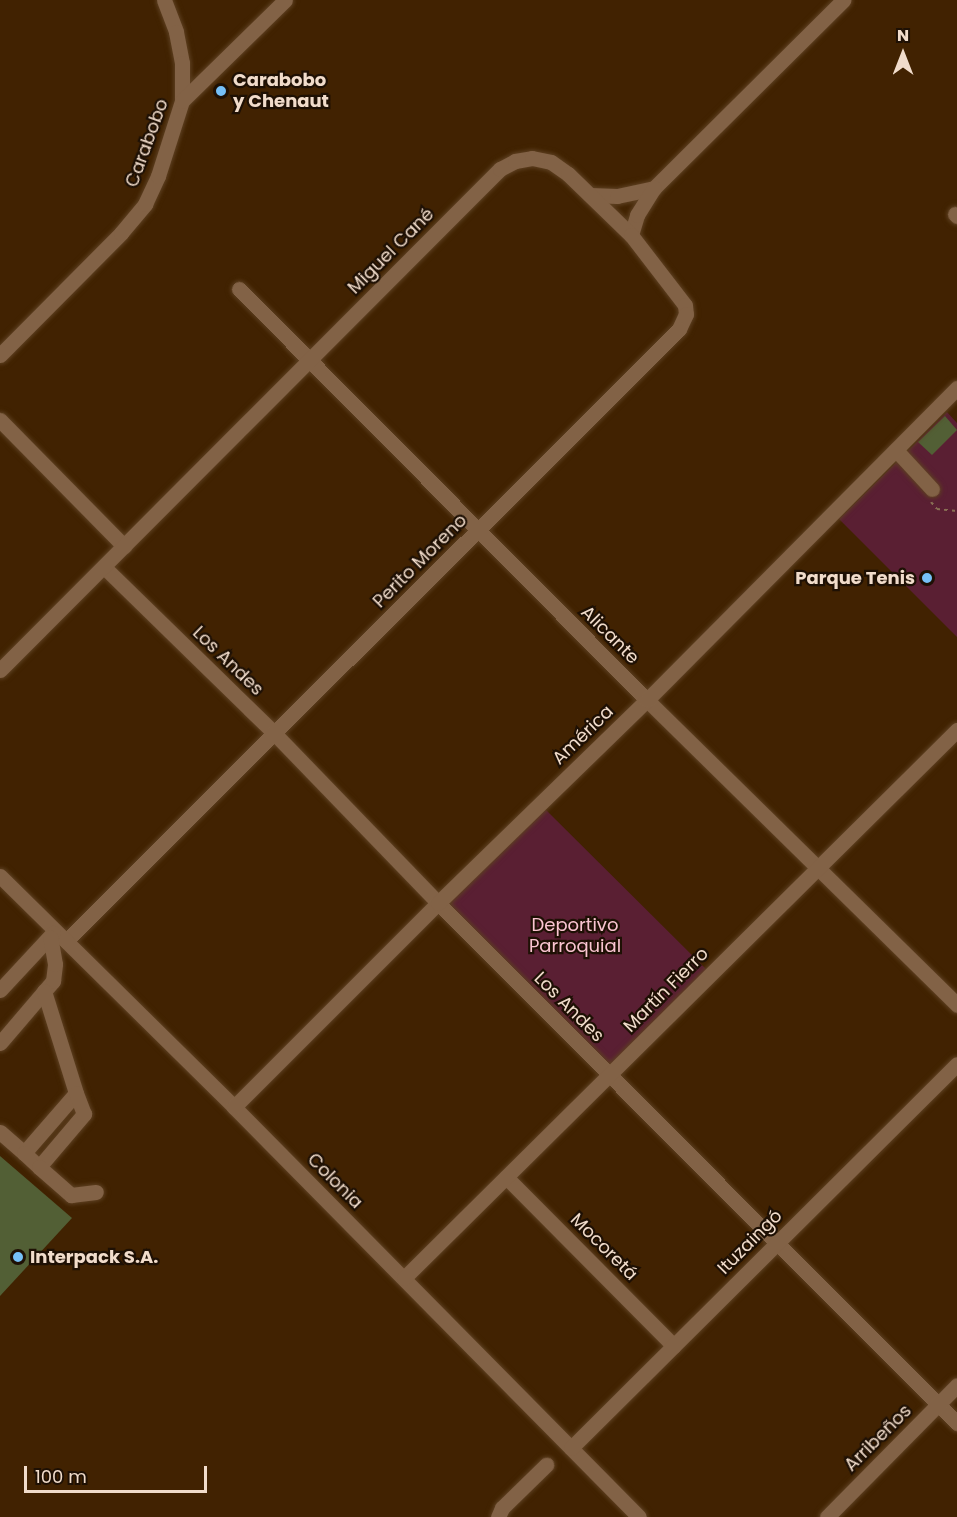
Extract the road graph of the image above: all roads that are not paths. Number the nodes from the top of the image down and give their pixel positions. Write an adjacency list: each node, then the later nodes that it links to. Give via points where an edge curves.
1 (164, 0): 4 (street, via 182,63)
2 (285, 0): 4 (street, Carabobo)
3 (843, 0): 5 (street)
4 (182, 101): 9 (street, Carabobo, via 145,204)
5 (654, 188): 6 (street, via 617,196); 7 (street, via 637,215)
6 (590, 195): 7 (street, Perito Moreno); 10 (street, Miguel Cané, via 551,162 532,158 500,169)
7 (631, 236): 15 (street, Perito Moreno, via 685,305 684,322)
8 (239, 289): 10 (street, Alicante)
9 (0, 356)
10 (310, 360): 15 (street, Alicante); 16 (street, Miguel Cané)
11 (957, 388): 13 (street, América)
12 (0, 420): 16 (street)
13 (896, 450): 14 (street); 19 (street, América)
14 (932, 489)
15 (479, 531): 19 (street, Alicante); 21 (street, Perito Moreno)
16 (124, 546): 17 (street, Miguel Cané)
17 (104, 567): 18 (street, Miguel Cané); 21 (street, Los Andes)
18 (0, 670)
19 (647, 700): 22 (street, Alicante); 24 (street, América)
20 (957, 730): 22 (street, Martín Fierro)
21 (274, 733): 24 (street, Los Andes); 25 (street, Perito Moreno)
22 (817, 867): 28 (street, Alicante); 31 (street, Martín Fierro)
23 (0, 876): 25 (street, Colonia)
24 (438, 903): 31 (street, Los Andes); 33 (street, América)
25 (57, 936): 26 (street, Perito Moreno); 27 (street, via 55,976); 33 (street, Colonia)
26 (0, 990)
27 (44, 991): 29 (street); 32 (street)
28 (957, 1005)
29 (0, 1043)
30 (957, 1064): 39 (street, Ituzaingó)
31 (609, 1075): 37 (street, Martín Fierro); 39 (street, Los Andes)
32 (76, 1093): 35 (street); 36 (street, via 84,1114)
33 (234, 1107): 40 (street, Colonia)
34 (0, 1132): 35 (street)
35 (24, 1153): 36 (street)
36 (39, 1167): 38 (street, via 71,1195)
37 (506, 1177): 40 (street, Martín Fierro); 41 (street, Mocoretá)
38 (96, 1192)
39 (777, 1243): 41 (street, Ituzaingó); 43 (street, Los Andes)
40 (404, 1278): 45 (street, Colonia)
41 (674, 1346): 45 (street, Ituzaingó)
42 (957, 1385): 43 (street, Arribeños)
43 (938, 1404): 44 (street, Los Andes); 49 (street, Arribeños)
44 (957, 1423)
45 (571, 1448): 48 (street, Colonia)
46 (546, 1465): 47 (street, via 502,1508)
47 (498, 1517)
48 (639, 1517)
49 (827, 1517)

